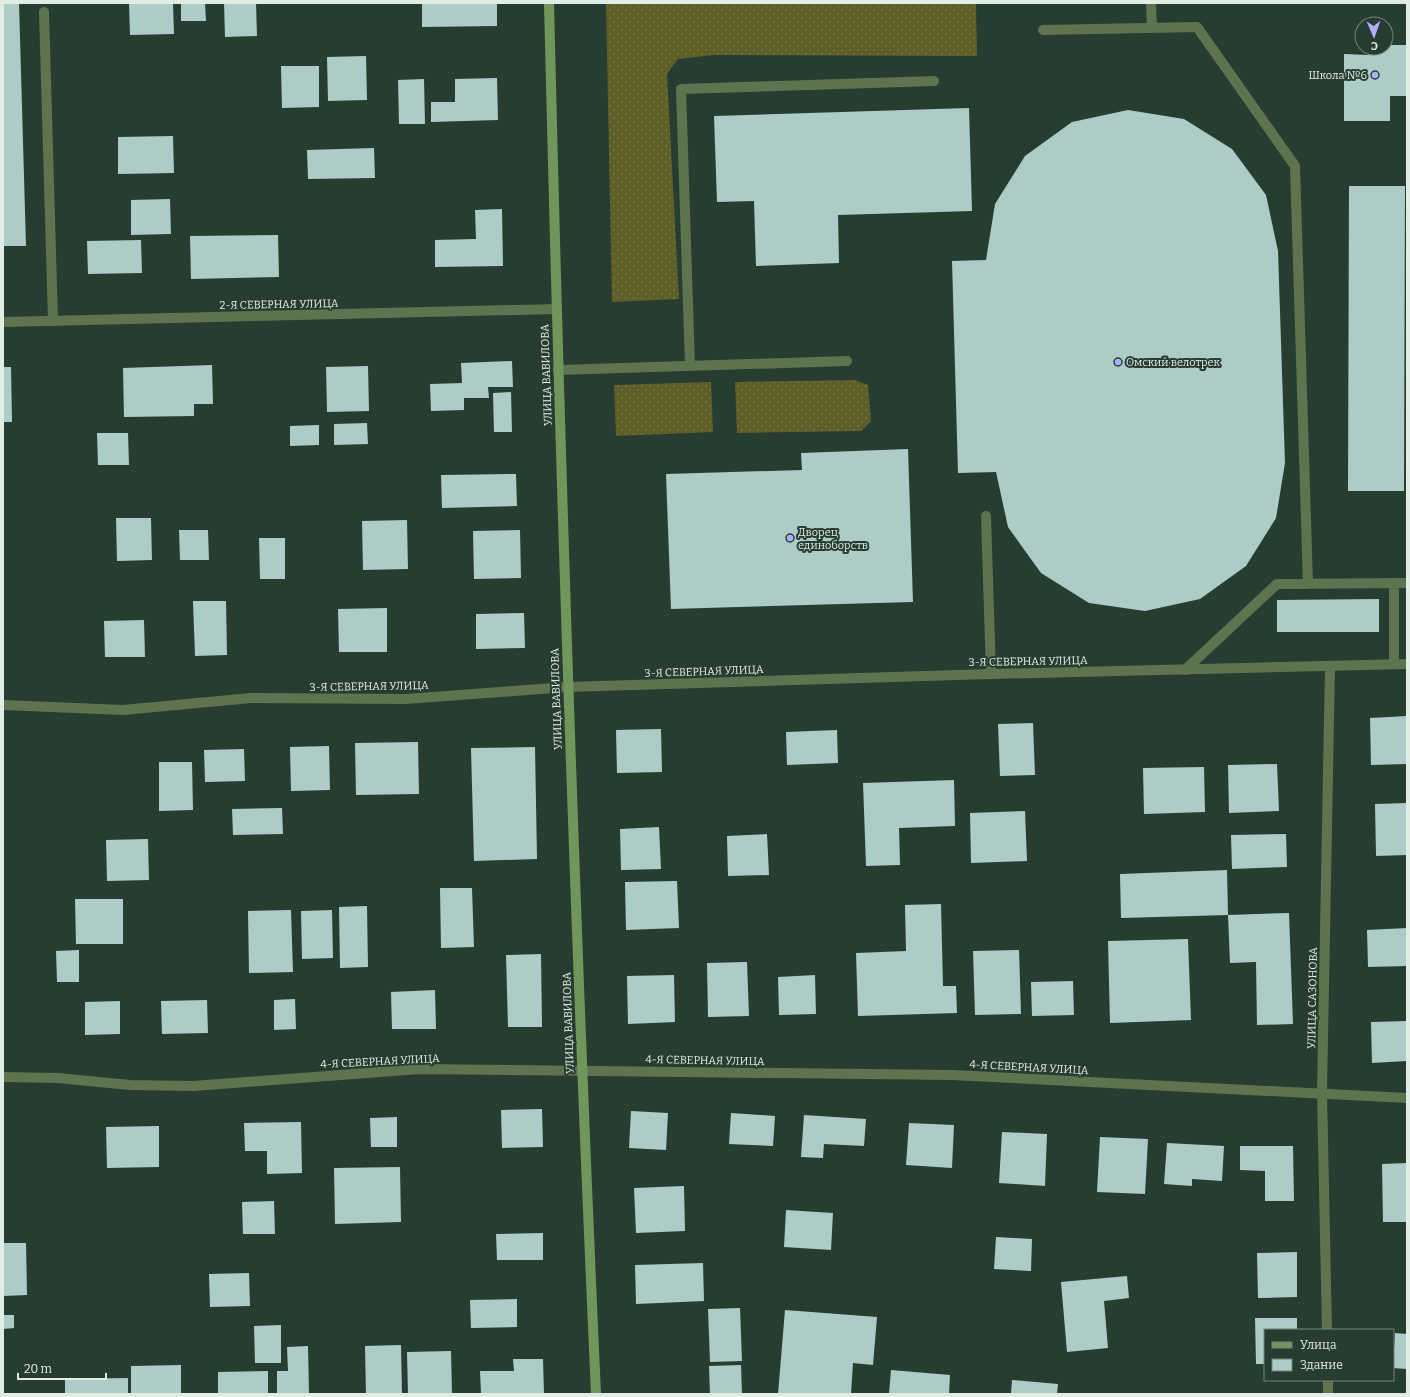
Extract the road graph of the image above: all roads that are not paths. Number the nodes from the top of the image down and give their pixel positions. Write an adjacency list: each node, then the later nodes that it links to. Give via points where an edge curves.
1 (550, 3): 7 (street, УЛИЦА ВАВИЛОВА)
2 (1152, 3): 4 (street)
3 (44, 12): 8 (street)
4 (1152, 28): 5 (street); 14 (street, via 1198,28 1295,166)
5 (1043, 30)
6 (934, 81): 11 (street, via 682,89)
7 (556, 309): 8 (street, 2-Я СЕВЕРНАЯ УЛИЦА); 12 (street, УЛИЦА ВАВИЛОВА)
8 (53, 321): 9 (street, 2-Я СЕВЕРНАЯ УЛИЦА)
9 (3, 322)
10 (847, 361): 11 (street)
11 (690, 366): 12 (street)
12 (558, 370): 22 (street, УЛИЦА ВАВИЛОВА)
13 (986, 516): 21 (street)
14 (1308, 584): 15 (street); 20 (street, via 1277,584)
15 (1394, 584): 16 (street); 17 (street)
16 (1407, 584)
17 (1394, 664): 18 (street, 3-Я СЕВЕРНАЯ УЛИЦА); 19 (street, 3-Я СЕВЕРНАЯ УЛИЦА)
18 (1407, 664)
19 (1330, 666): 20 (street, 3-Я СЕВЕРНАЯ УЛИЦА); 26 (street, УЛИЦА САЗОНОВА)
20 (1185, 670): 21 (street, 3-Я СЕВЕРНАЯ УЛИЦА)
21 (991, 674): 22 (street, 3-Я СЕВЕРНАЯ УЛИЦА)
22 (567, 687): 23 (street, 3-Я СЕВЕРНАЯ УЛИЦА, via 405,699 251,698 123,710); 24 (street, УЛИЦА ВАВИЛОВА)
23 (3, 705)
24 (581, 1070): 25 (street, 4-Я СЕВЕРНАЯ УЛИЦА, via 420,1069 193,1086); 26 (street, 4-Я СЕВЕРНАЯ УЛИЦА, via 952,1075); 30 (street, УЛИЦА ВАВИЛОВА)
25 (3, 1077)
26 (1322, 1093): 27 (street, 4-Я СЕВЕРНАЯ УЛИЦА); 28 (street, УЛИЦА САЗОНОВА)
27 (1407, 1098)
28 (1326, 1329)
29 (1328, 1381): 31 (street)
30 (596, 1394)
31 (1328, 1394)

